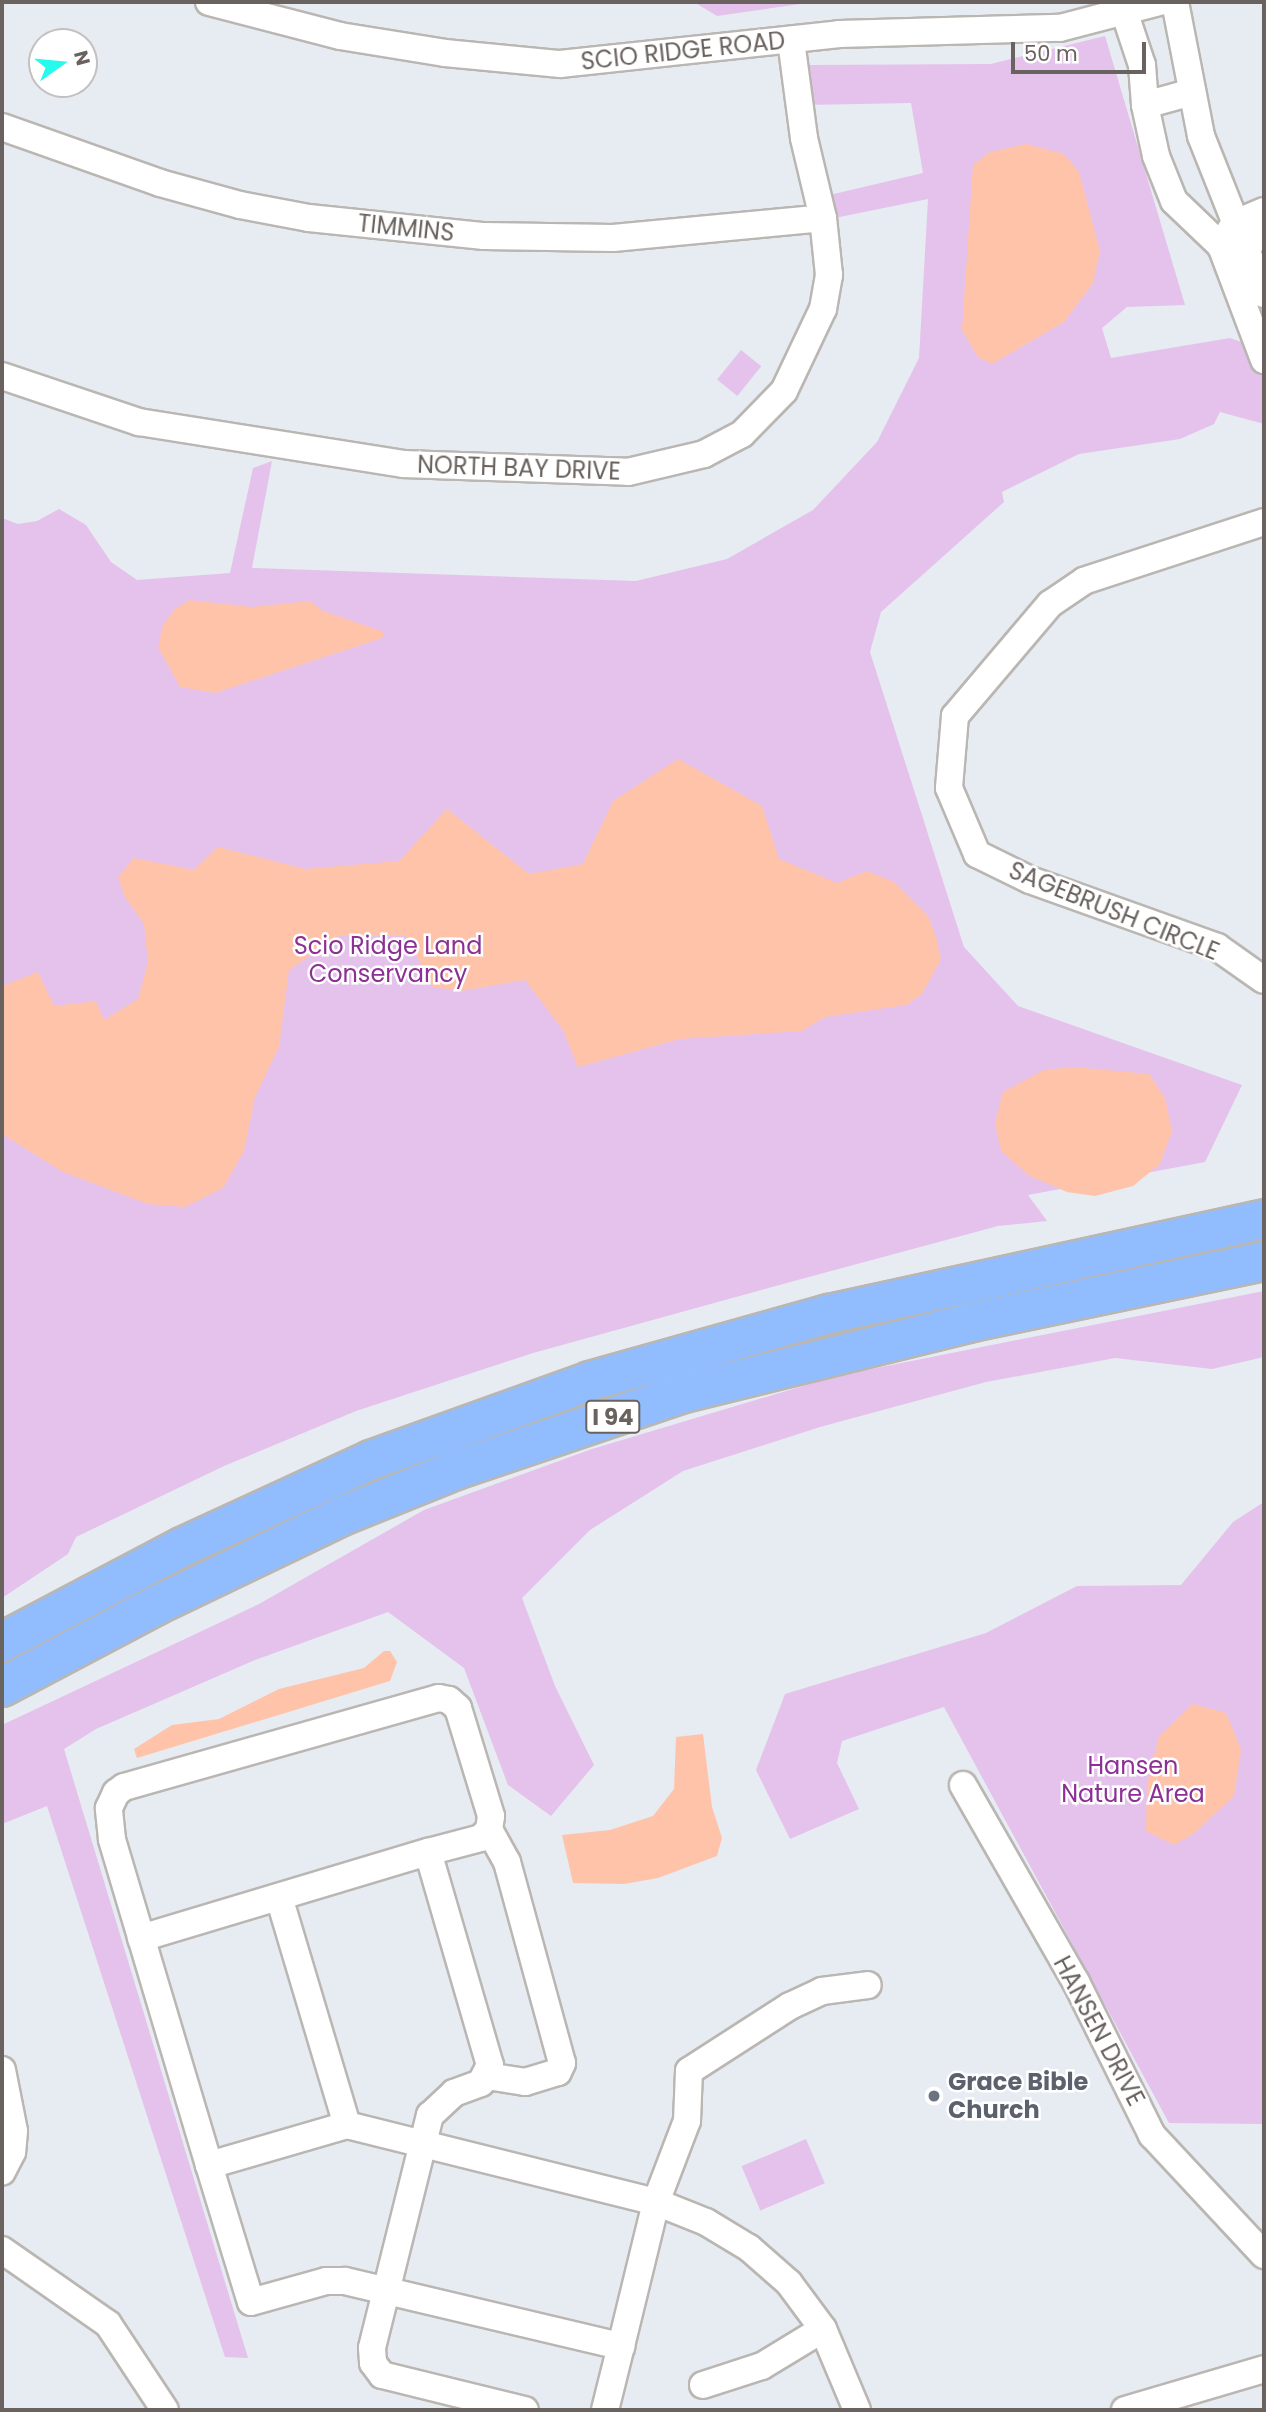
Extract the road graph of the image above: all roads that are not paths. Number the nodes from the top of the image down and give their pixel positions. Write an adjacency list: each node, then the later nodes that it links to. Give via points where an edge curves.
1 (211, 2): 5 (street, SCIO RIDGE ROAD, via 340,36 445,53 560,64)
2 (1158, 2): 4 (street, SCIO RIDGE ROAD)
3 (1175, 2): 6 (street)
4 (1125, 14): 5 (street, SCIO RIDGE ROAD, via 1060,28 998,33 892,30); 7 (street, via 1142,65)
5 (791, 40): 10 (street, NORTH BAY DRIVE, via 804,138)
6 (1192, 92): 7 (street); 11 (street, via 1201,136)
7 (1145, 105): 11 (street, via 1156,156 1174,201)
8 (2, 127): 10 (street, TIMMINS, via 160,183 240,205 322,219 484,236 613,238)
9 (1264, 211): 11 (street)
10 (823, 218): 14 (street, NORTH BAY DRIVE, via 829,275 823,309 785,391 742,434 704,454 661,467 579,473 403,464 139,422)
11 (1241, 237): 12 (street); 13 (street)
12 (1264, 294)
13 (1264, 360)
14 (2, 376)
15 (1264, 522): 16 (street, SAGEBRUSH CIRCLE, via 1084,581 1050,604 955,716 949,788 977,854 1030,880 1217,947)
16 (1264, 980)
17 (1264, 1219): 19 (highway, I 94, via 829,1314 590,1381 371,1460 182,1547)
18 (1264, 1262): 20 (highway, I 94, via 807,1359 671,1397 456,1470 344,1515)
19 (2, 1642)
20 (2, 1687)
21 (963, 1785): 35 (street, HANSEN DRIVE, via 1076,1982 1152,2135)
22 (489, 1830): 23 (street, via 481,1838); 25 (street, via 491,1816 458,1708 439,1698 124,1787 109,1808 109,1822); 28 (street, via 507,1862 562,2063 558,2072 526,2082)
23 (428, 1852): 24 (street); 28 (street, via 489,2056)
24 (279, 1897): 25 (street); 29 (street)
25 (141, 1938): 31 (street)
26 (868, 1985): 33 (street, via 821,1991 689,2071 687,2122)
27 (2, 2070): 32 (street, via 15,2131)
28 (487, 2076): 30 (street, via 454,2093 430,2115)
29 (346, 2125): 30 (street); 31 (street)
30 (422, 2146): 33 (street); 36 (street)
31 (209, 2165): 36 (street, via 251,2302 326,2281)
32 (2, 2172)
33 (656, 2202): 37 (street, via 706,2222 749,2248 789,2283); 38 (street)
34 (2, 2250): 41 (street, via 108,2324)
35 (1264, 2255)
36 (386, 2291): 38 (street); 42 (street, via 372,2348 373,2363 382,2375)
37 (823, 2329): 40 (street, via 762,2366); 44 (street)
38 (621, 2346): 43 (street)
39 (1264, 2369): 45 (street)
40 (703, 2385)
41 (165, 2410)
42 (525, 2410)
43 (605, 2410)
44 (857, 2410)
45 (1125, 2410)

